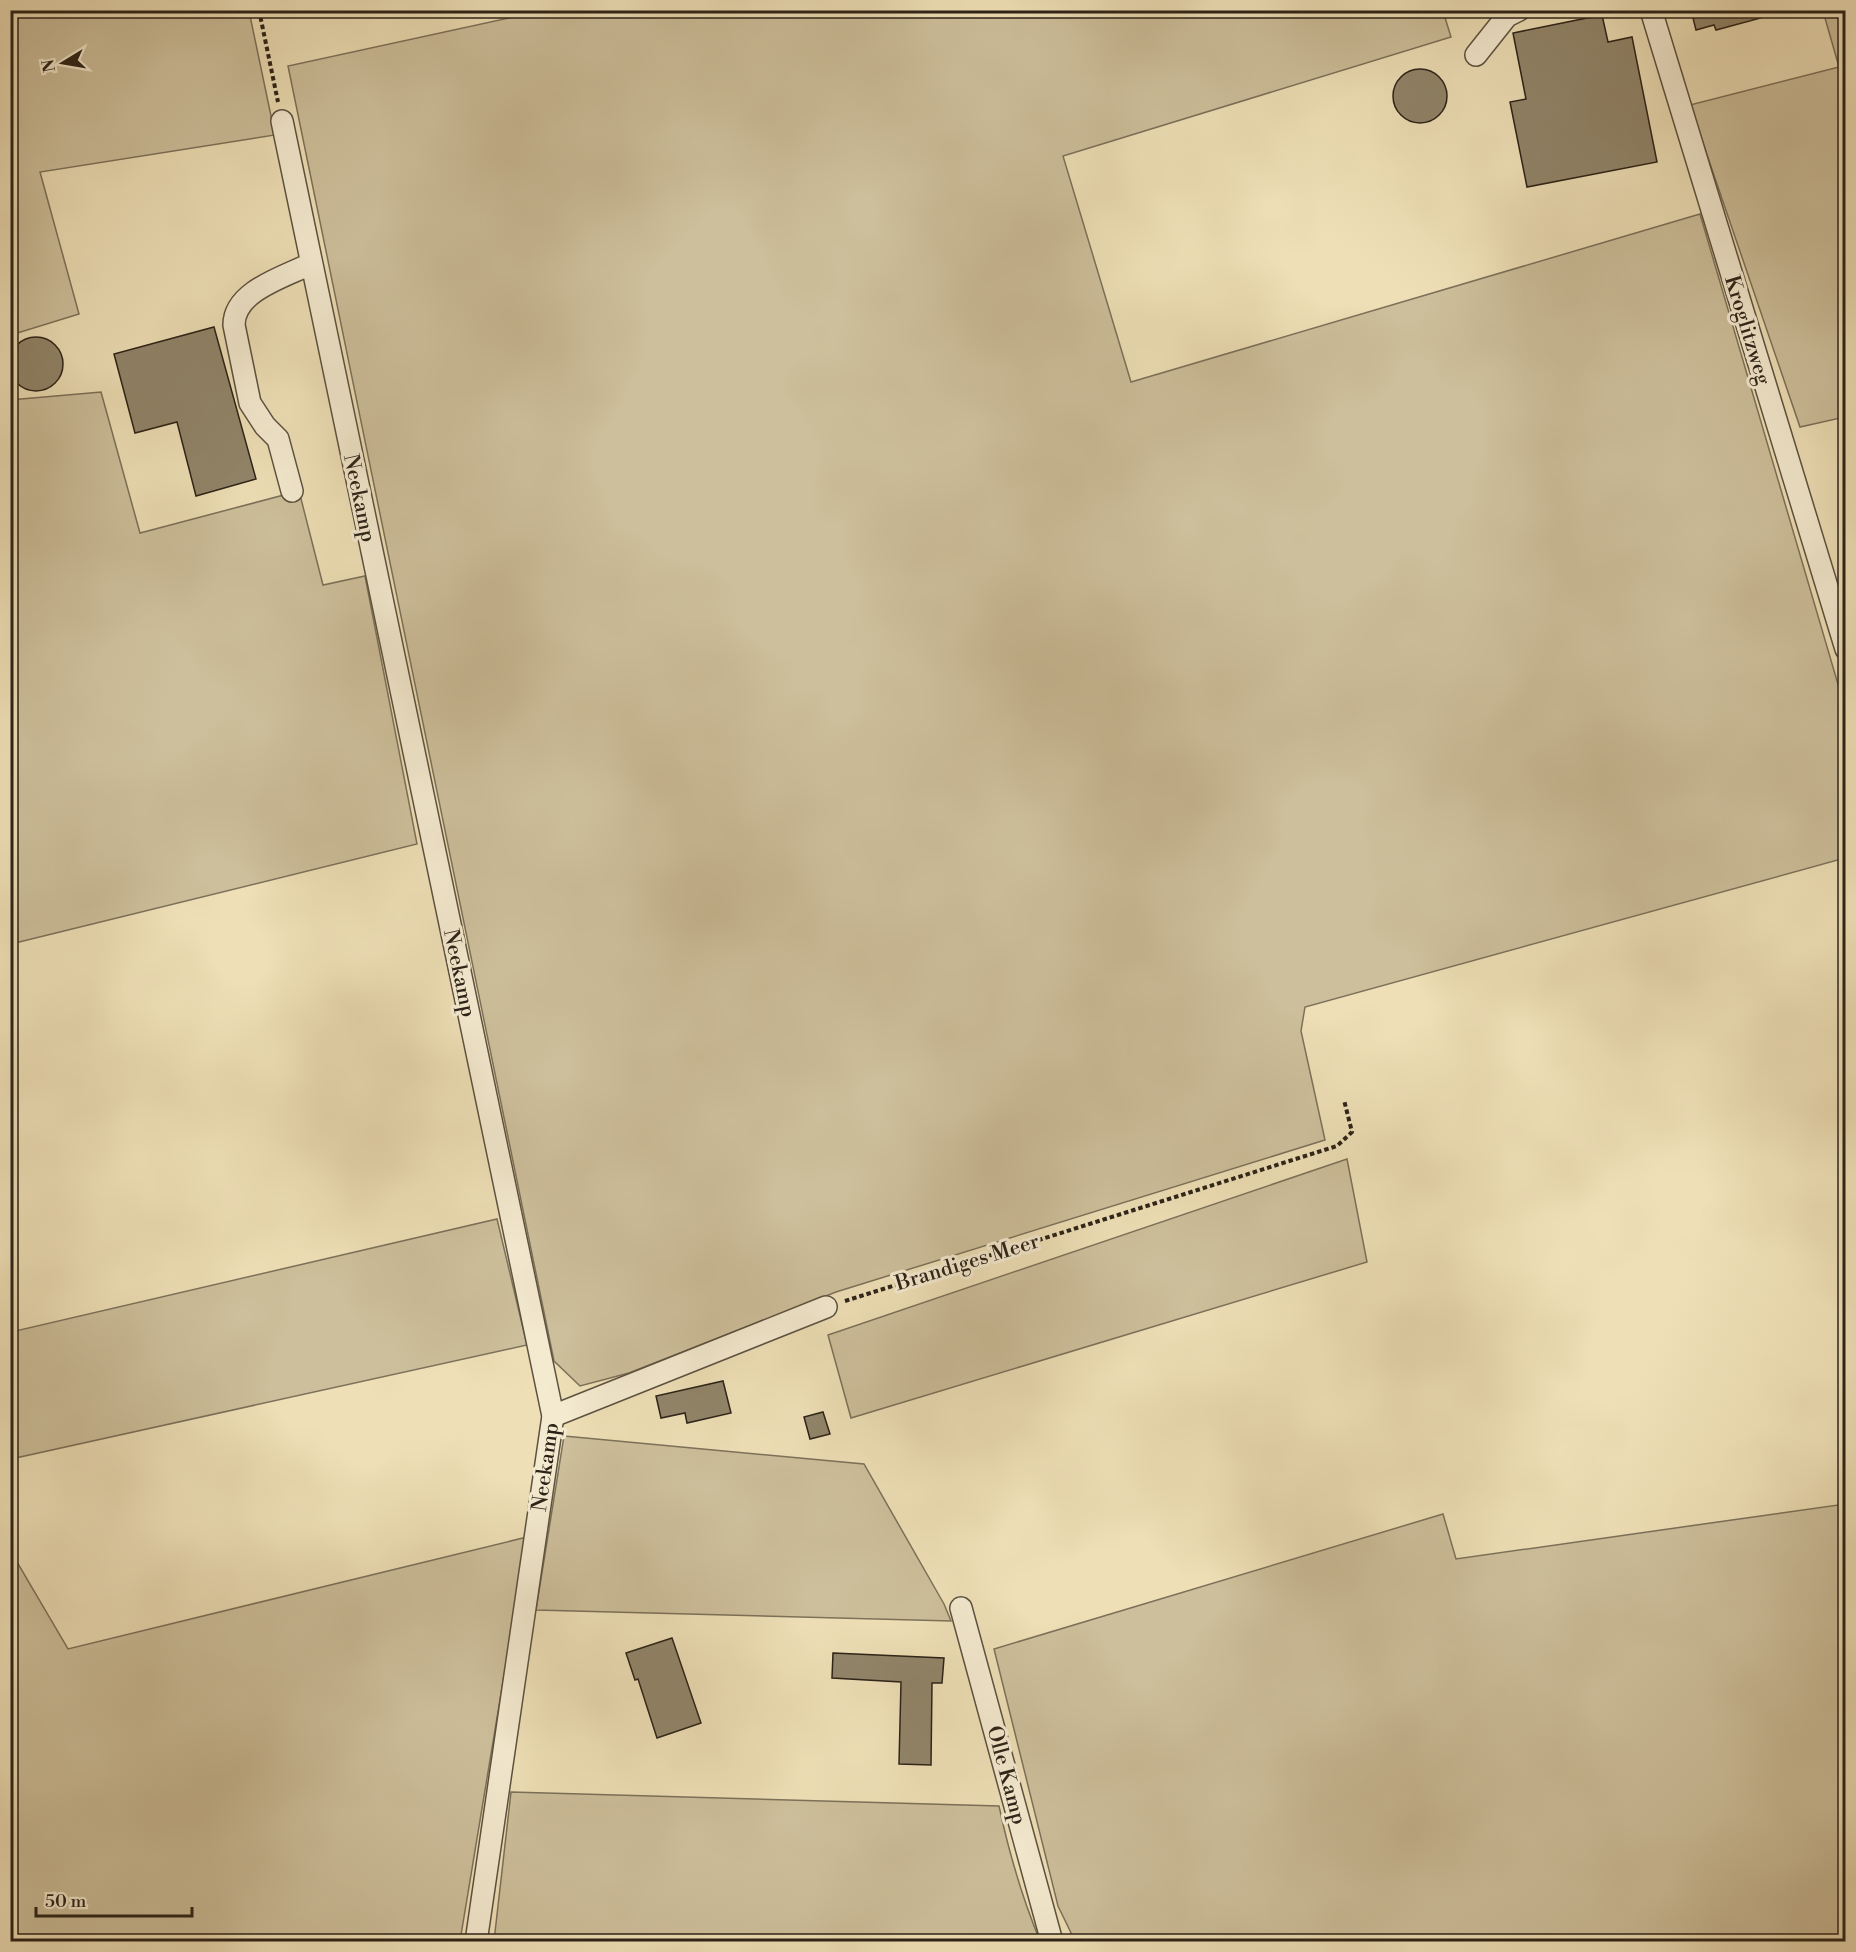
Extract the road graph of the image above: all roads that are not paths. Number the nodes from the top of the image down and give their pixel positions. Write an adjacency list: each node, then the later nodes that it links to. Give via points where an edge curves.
1 (1519, 10): 3 (street, via 1507,16)
2 (1652, 10): 7 (street, Kroglitzweg)
3 (1476, 55)
4 (282, 121): 5 (street, Neekamp)
5 (310, 264): 6 (street, via 254,292 234,315 250,403 278,439); 9 (street, Neekamp)
6 (292, 491)
7 (1845, 649)
8 (826, 1307): 9 (street)
9 (553, 1416): 11 (street, Neekamp)
10 (962, 1608): 12 (street, Olle Kamp)
11 (476, 1941)
12 (1052, 1941)

